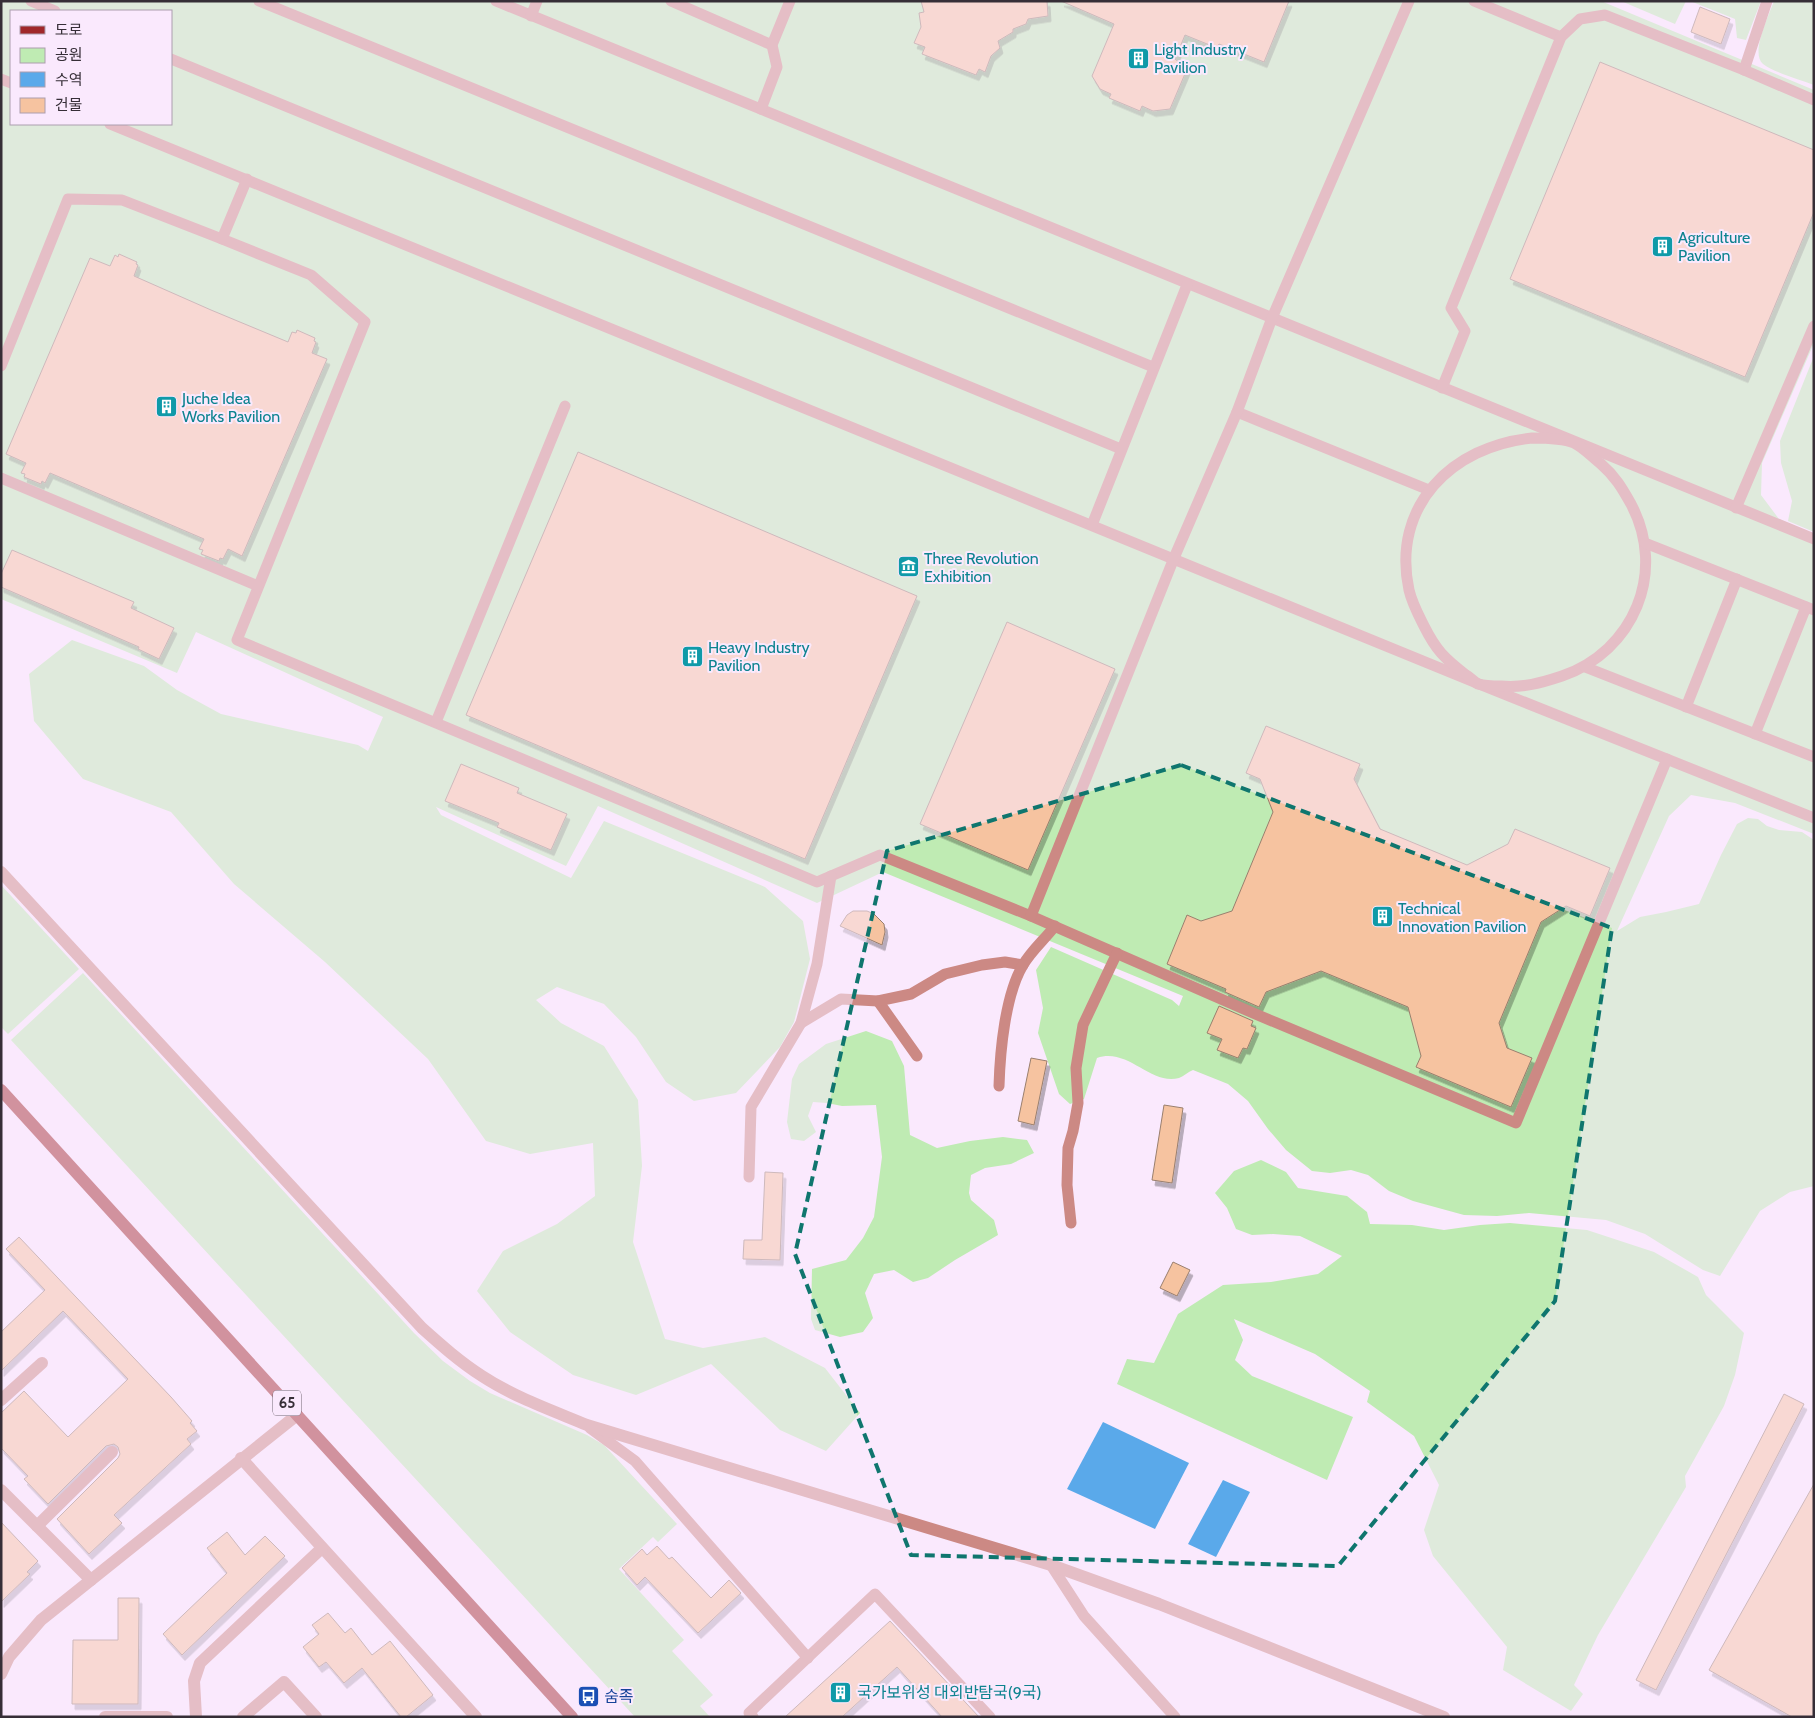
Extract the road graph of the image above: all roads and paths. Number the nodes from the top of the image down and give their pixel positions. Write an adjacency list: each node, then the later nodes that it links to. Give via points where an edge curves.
1 (31, 1): 10 (lane)
2 (259, 1): 25 (lane)
3 (496, 1): 11 (lane)
4 (537, 1): 11 (lane)
5 (671, 1): 13 (lane)
6 (790, 1): 13 (lane)
7 (1409, 1): 22 (lane)
8 (1474, 1): 12 (lane)
9 (1767, 1): 15 (lane)
10 (53, 10)
11 (531, 16): 17 (lane)
12 (1562, 37): 15 (lane, via 1580,19 1605,15); 26 (lane, via 1452,308 1465,331)
13 (772, 45): 17 (lane, via 777,67)
14 (172, 59): 30 (lane)
15 (1744, 70): 16 (lane)
16 (1814, 100)
17 (760, 109): 21 (lane)
18 (112, 125): 19 (lane)
19 (247, 180): 20 (lane); 34 (lane)
20 (222, 239): 24 (lane, via 122,200 68,199); 39 (lane, via 311,274 364,322)
21 (1187, 285): 22 (lane); 25 (lane)
22 (1272, 318): 26 (lane); 28 (lane)
23 (1814, 326): 33 (lane)
24 (1, 366)
25 (1153, 367): 30 (lane)
26 (1442, 388): 29 (lane)
27 (565, 406): 44 (lane)
28 (1237, 412): 32 (lane); 37 (lane)
29 (1574, 443): 32 (lane, via 1532,438 1496,445 1462,460); 33 (lane); 36 (lane, via 1620,483 1636,514)
30 (1121, 449): 34 (lane)
31 (1, 478): 39 (lane)
32 (1429, 490): 42 (lane, via 1414,517 1409,535 1406,554 1409,592 1432,643 1443,656)
33 (1736, 508): 35 (lane)
34 (1092, 525): 37 (lane)
35 (1814, 540)
36 (1645, 543): 38 (lane); 41 (lane, via 1643,588 1629,623 1605,652)
37 (1174, 558): 42 (lane); 52 (lane)
38 (1737, 579): 40 (lane); 43 (lane)
39 (258, 586): 44 (lane, via 237,640)
40 (1810, 608): 45 (lane)
41 (1585, 667): 42 (lane, via 1539,684); 43 (lane)
42 (1479, 684): 47 (lane)
43 (1686, 707): 45 (lane)
44 (436, 722): 51 (lane, via 817,882)
45 (1755, 734): 46 (lane)
46 (1814, 757)
47 (1667, 759): 49 (lane); 54 (lane, via 1516,1123)
48 (1814, 805): 49 (lane)
49 (1811, 817)
50 (1, 872): 66 (street, via 422,1328 482,1376 516,1395)
51 (831, 876): 52 (lane, via 880,855); 57 (lane, via 818,964)
52 (1031, 916): 53 (lane)
53 (1055, 926): 54 (lane); 55 (lane)
54 (1116, 953): 62 (lane, via 1083,1025 1076,1068 1078,1103 1068,1148)
55 (1022, 965): 56 (lane, via 1005,962 945,974 911,994); 59 (lane, via 1011,993 1000,1049)
56 (878, 1001): 57 (lane, via 841,998); 58 (lane)
57 (801, 1023): 61 (lane, via 751,1107)
58 (917, 1056)
59 (999, 1086)
60 (1, 1090): 65 (main road, 65)
61 (749, 1177)
62 (1071, 1224)
63 (42, 1362): 64 (street)
64 (1, 1400)
65 (297, 1415): 68 (street); 82 (main road, 65)
66 (587, 1425): 72 (street); 74 (lane, via 635,1461)
67 (112, 1452): 70 (street)
68 (242, 1458): 71 (street); 73 (street)
69 (1, 1490): 70 (street)
70 (37, 1526): 73 (street)
71 (322, 1548): 78 (street, via 200,1663 194,1681); 81 (street)
72 (1051, 1566): 85 (lane, via 1084,1616); 86 (street, via 1159,1604)
73 (91, 1580): 75 (street, via 41,1620 9,1657)
74 (808, 1658): 83 (lane, via 749,1713); 84 (lane, via 875,1594)
75 (1, 1673)
76 (105, 1717): 77 (street)
77 (167, 1717)
78 (196, 1717)
79 (243, 1717): 80 (street, via 284,1682)
80 (316, 1717)
81 (476, 1717)
82 (572, 1717)
83 (753, 1717)
84 (990, 1717)
85 (1175, 1717)
86 (1444, 1717)

